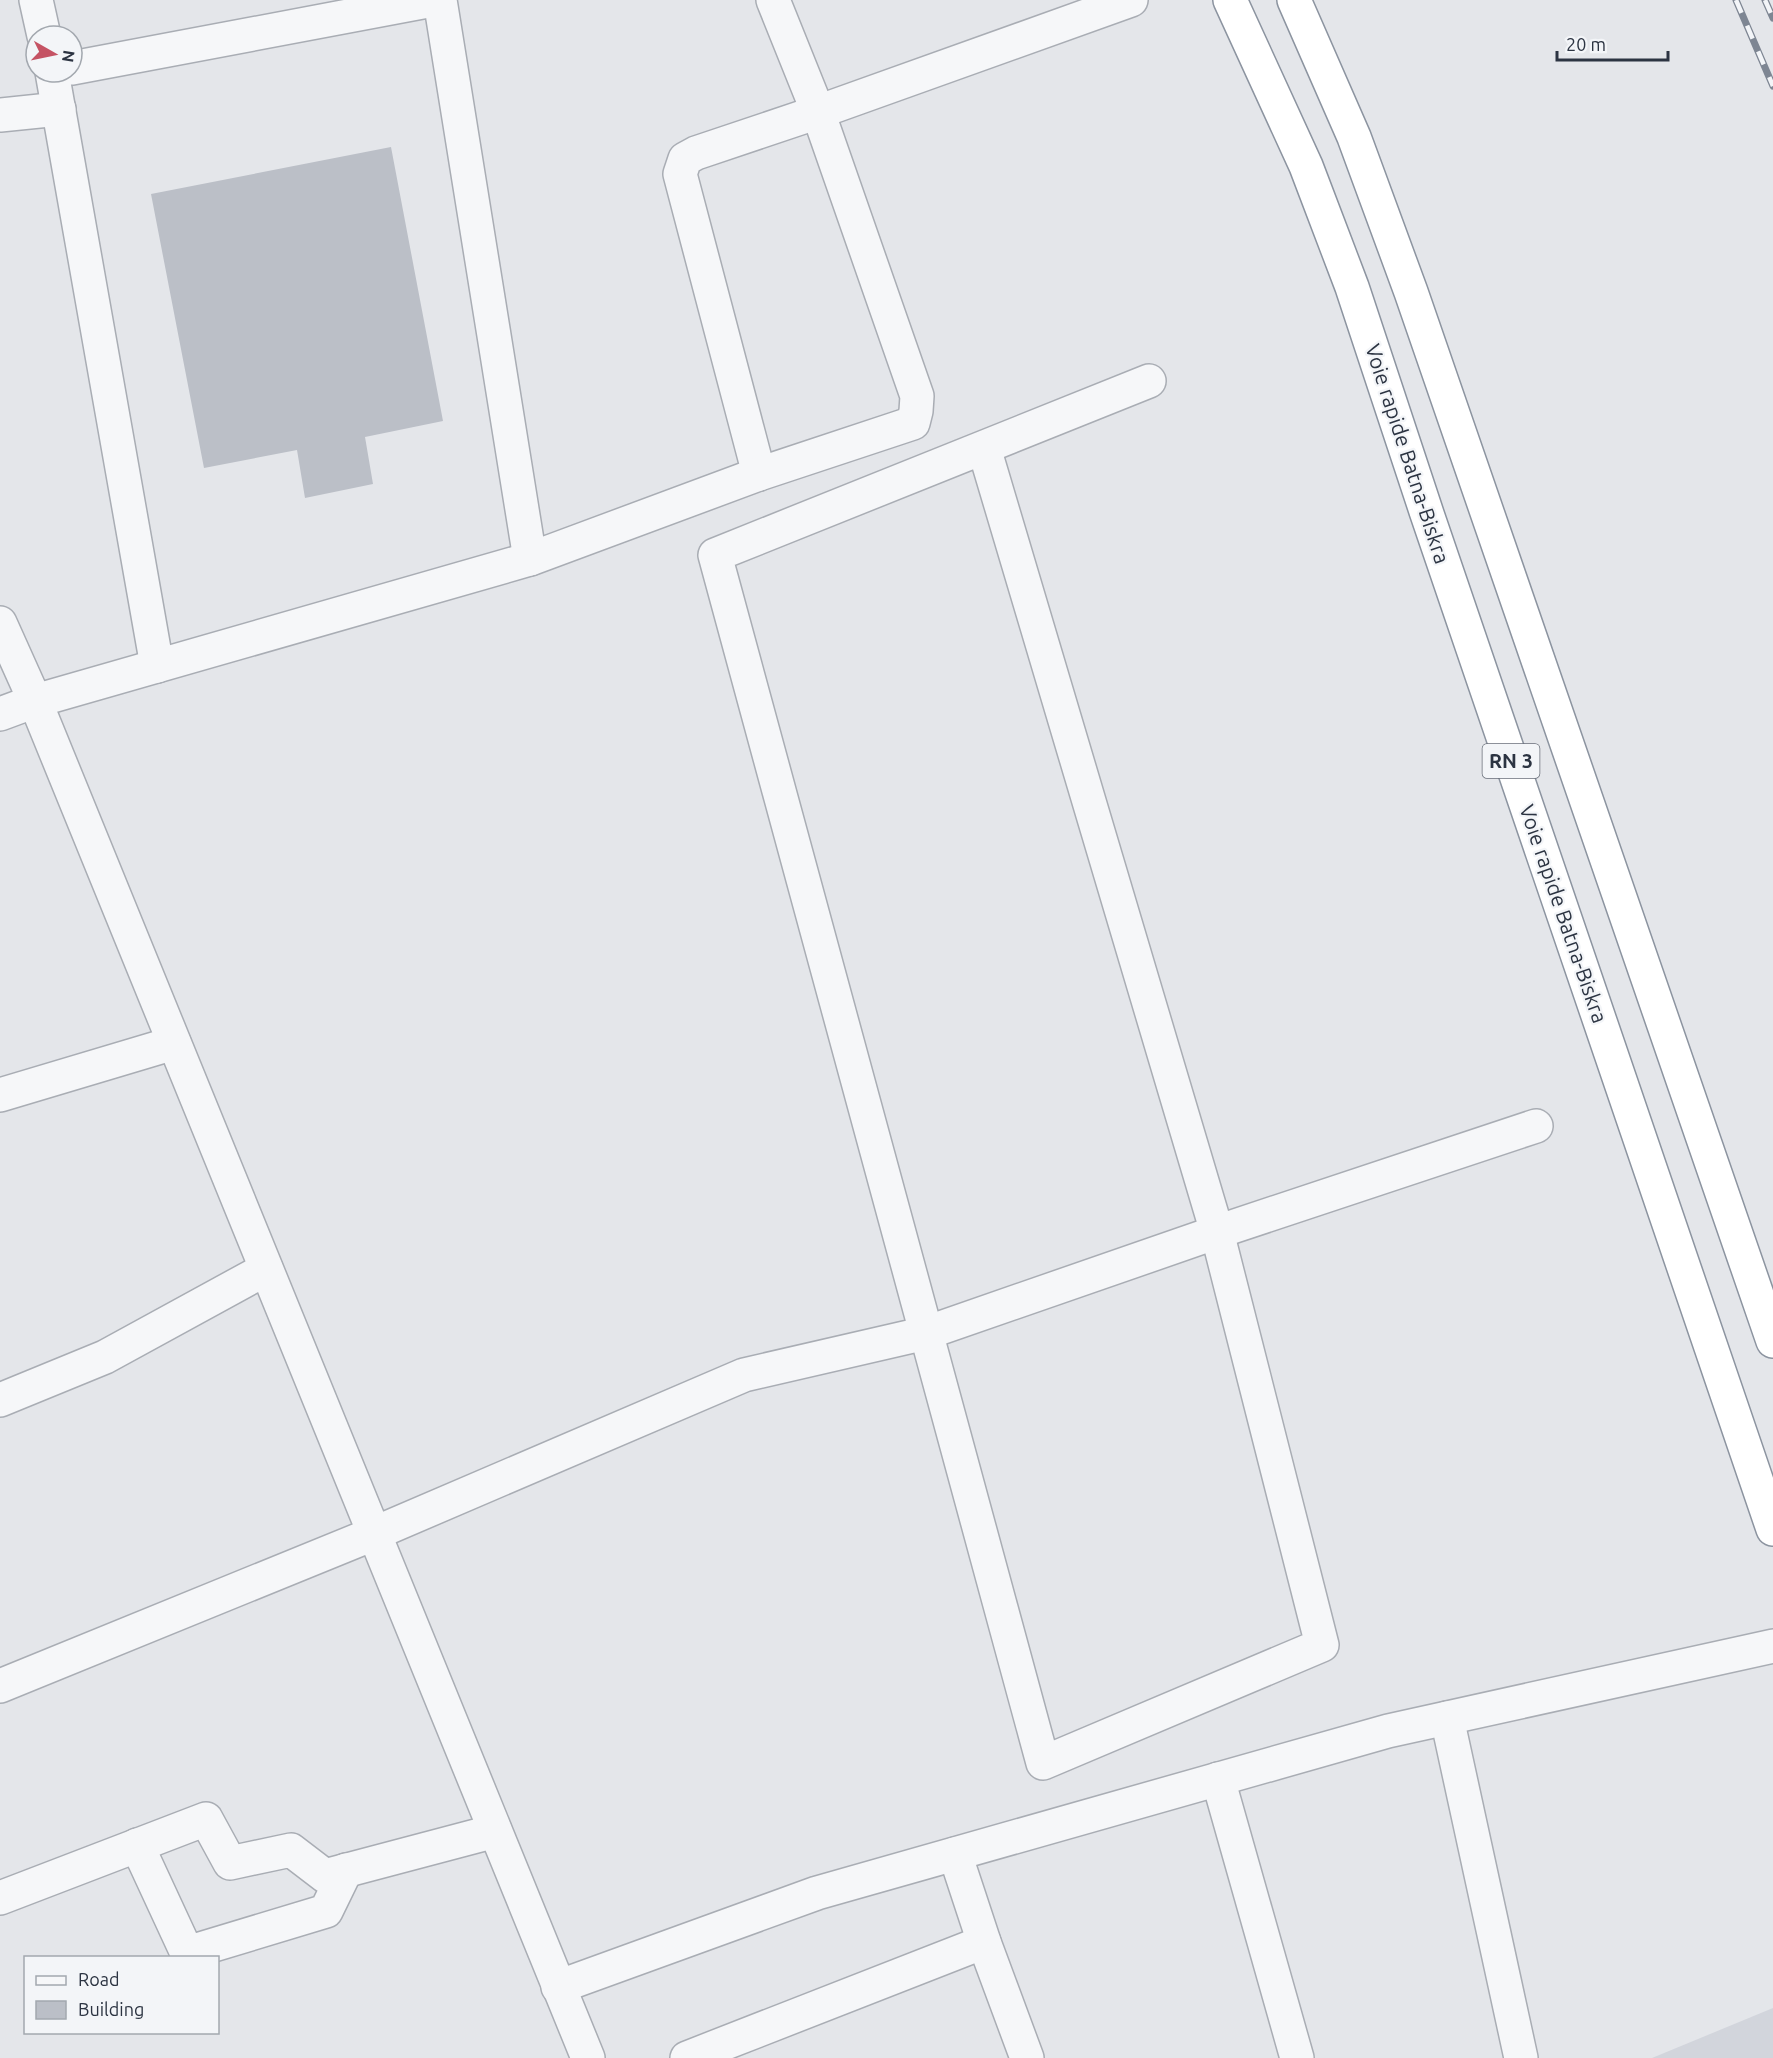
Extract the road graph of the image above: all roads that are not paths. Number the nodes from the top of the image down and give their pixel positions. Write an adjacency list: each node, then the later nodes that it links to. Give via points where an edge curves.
1 (36, 0): 8 (street)
2 (433, 0): 9 (street)
3 (440, 0): 17 (street)
4 (773, 0): 12 (street)
5 (1131, 0): 12 (street)
6 (1230, 0): 30 (highway, Voie rapide Batna-Biskra / RN 3, via 1306,165 1352,287)
7 (1294, 0): 28 (highway, RN 3, via 1354,137 1412,292)
8 (41, 24)
9 (84, 66)
10 (54, 84): 11 (street)
11 (59, 109): 13 (street); 19 (street)
12 (819, 112): 16 (street, via 696,153 685,159 680,174); 16 (street, via 917,396 916,411 913,423)
13 (0, 115)
14 (1149, 381): 15 (street)
15 (984, 448): 25 (street); 27 (street, via 715,555)
16 (759, 474): 17 (street)
17 (530, 559): 19 (street)
18 (0, 623): 20 (street)
19 (157, 666): 20 (street)
20 (35, 701): 21 (street); 22 (street)
21 (0, 714)
22 (174, 1043): 23 (street); 26 (street)
23 (0, 1095)
24 (1536, 1126): 25 (street)
25 (1217, 1232): 27 (street); 27 (street, via 1322,1646 1043,1763)
26 (266, 1269): 29 (street, via 105,1357); 31 (street)
27 (926, 1333): 31 (street, via 744,1375)
28 (1773, 1341)
29 (0, 1400)
30 (1773, 1529)
31 (373, 1534): 33 (street); 36 (street)
32 (1773, 1646): 34 (street)
33 (0, 1686)
34 (1446, 1718): 35 (street); 47 (street)
35 (1218, 1779): 38 (street); 46 (street)
36 (495, 1831): 39 (street); 42 (street)
37 (137, 1845): 39 (street, via 206,1819 231,1863 291,1850 325,1876); 39 (street, via 188,1953 326,1911); 40 (street)
38 (956, 1854): 41 (street); 42 (street, via 817,1893)
39 (346, 1870)
40 (0, 1898)
41 (984, 1942): 44 (street); 45 (street)
42 (558, 1987): 43 (street)
43 (588, 2058)
44 (687, 2058)
45 (1027, 2058)
46 (1297, 2058)
47 (1521, 2058)

